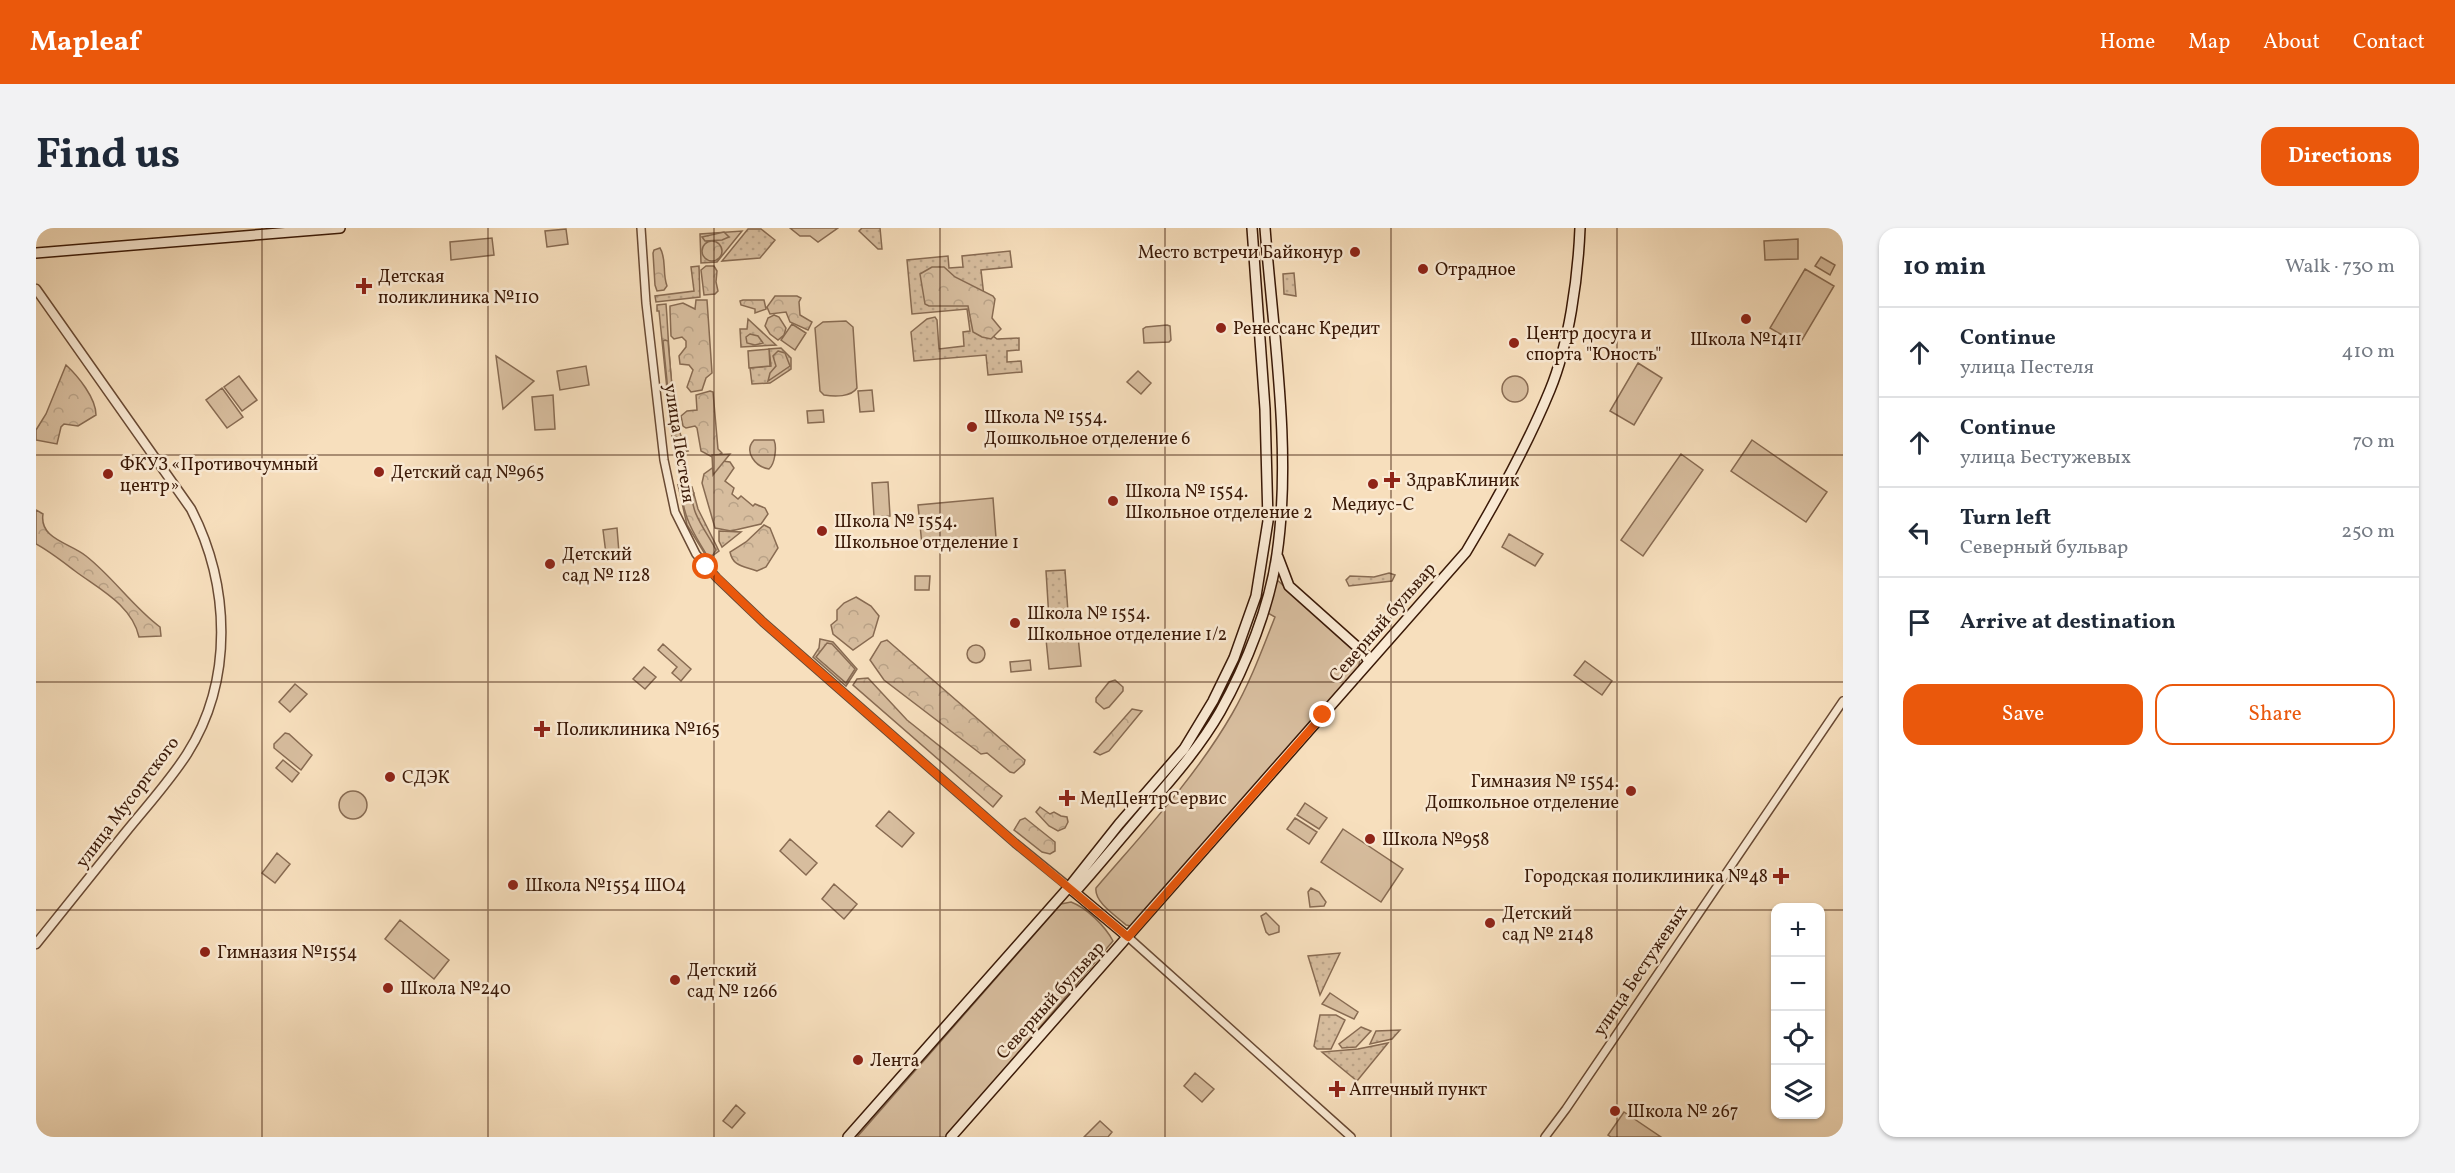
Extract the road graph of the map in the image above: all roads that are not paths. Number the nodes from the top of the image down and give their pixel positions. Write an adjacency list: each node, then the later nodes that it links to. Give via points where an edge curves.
1 (340, 228): 6 (main road)
2 (642, 228): 11 (street, улица Пестеля, via 646,303 664,460 675,512 696,554 763,622)
3 (1252, 228): 11 (main road, via 1269,492 1266,542 1256,596 1234,658 1184,749 1119,824)
4 (1265, 228): 8 (main road, via 1281,439)
5 (1580, 228): 9 (main road, Северный бульвар, via 1570,319 1551,388 1525,445 1466,552)
6 (36, 253)
7 (36, 289): 13 (street, улица Мусоргского, via 191,508 216,575 221,632 210,703 186,754)
8 (1277, 554): 9 (main road, via 1289,586 1364,653); 11 (main road, via 1261,619 1219,713 1189,758)
9 (1369, 662): 12 (main road, Северный бульвар)
10 (1843, 701): 17 (street, улица Бестужевых)
11 (1072, 890): 12 (main road); 14 (main road)
12 (1128, 937): 15 (main road, Северный бульвар); 16 (street)
13 (36, 944)
14 (848, 1137)
15 (951, 1137)
16 (1352, 1137)
17 (1545, 1137)

